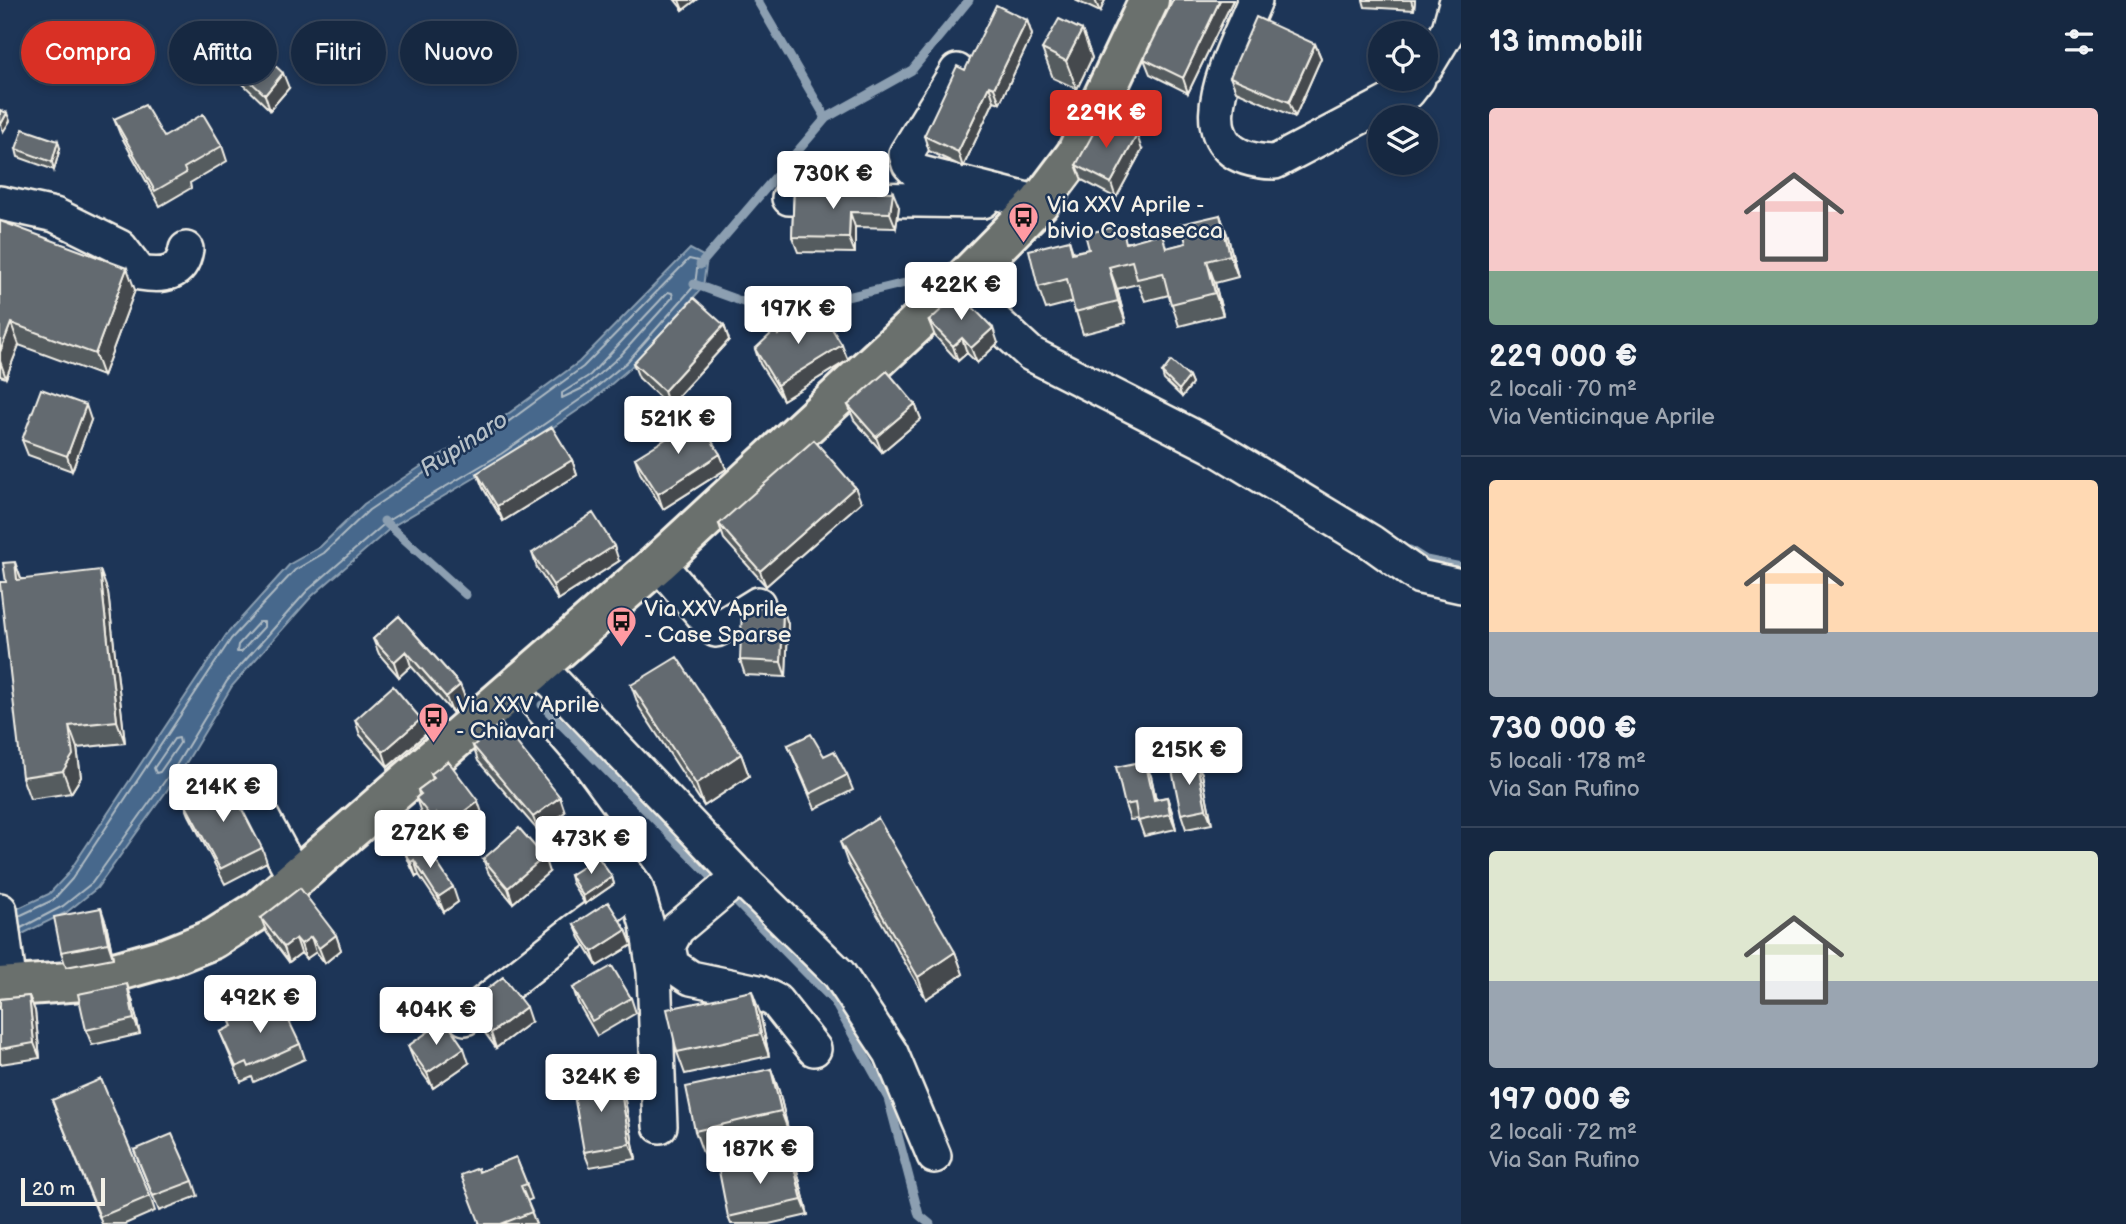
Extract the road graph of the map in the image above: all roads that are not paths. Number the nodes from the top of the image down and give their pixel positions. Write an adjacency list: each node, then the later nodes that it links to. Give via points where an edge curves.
1 (1149, 0): 8 (main road, via 1076,154)
2 (1255, 0): 6 (street, via 1217,96 1218,132 1230,152 1252,162 1275,162)
3 (1457, 0): 4 (street)
4 (1438, 47)
5 (957, 71): 8 (street, via 906,154 909,164 917,172)
6 (1409, 91)
7 (789, 198): 8 (street)
8 (1026, 200): 11 (main road)
9 (0, 204): 10 (street, via 55,215 120,247 140,273 160,277 175,271)
10 (186, 249)
11 (957, 286): 12 (main road); 13 (street, via 1031,354 1212,446 1371,542)
12 (657, 563): 16 (street, via 716,630); 17 (main road)
13 (1420, 577): 14 (street); 15 (street, via 1437,596)
14 (1461, 586)
15 (1461, 603)
16 (758, 604)
17 (540, 667): 18 (main road); 20 (street)
18 (494, 707): 21 (main road); 22 (street, via 559,782)
19 (247, 789): 21 (street)
20 (740, 876): 26 (street, via 677,929 668,946 672,965 691,978 758,992 776,1001); 28 (street, via 839,974 891,1053)
21 (295, 878): 24 (main road, via 259,910 212,939 168,957 83,981)
22 (636, 887): 25 (street); 27 (street, via 654,972)
23 (0, 910): 24 (street)
24 (5, 976)
25 (465, 1018)
26 (814, 1049)
27 (660, 1126)
28 (934, 1156)

